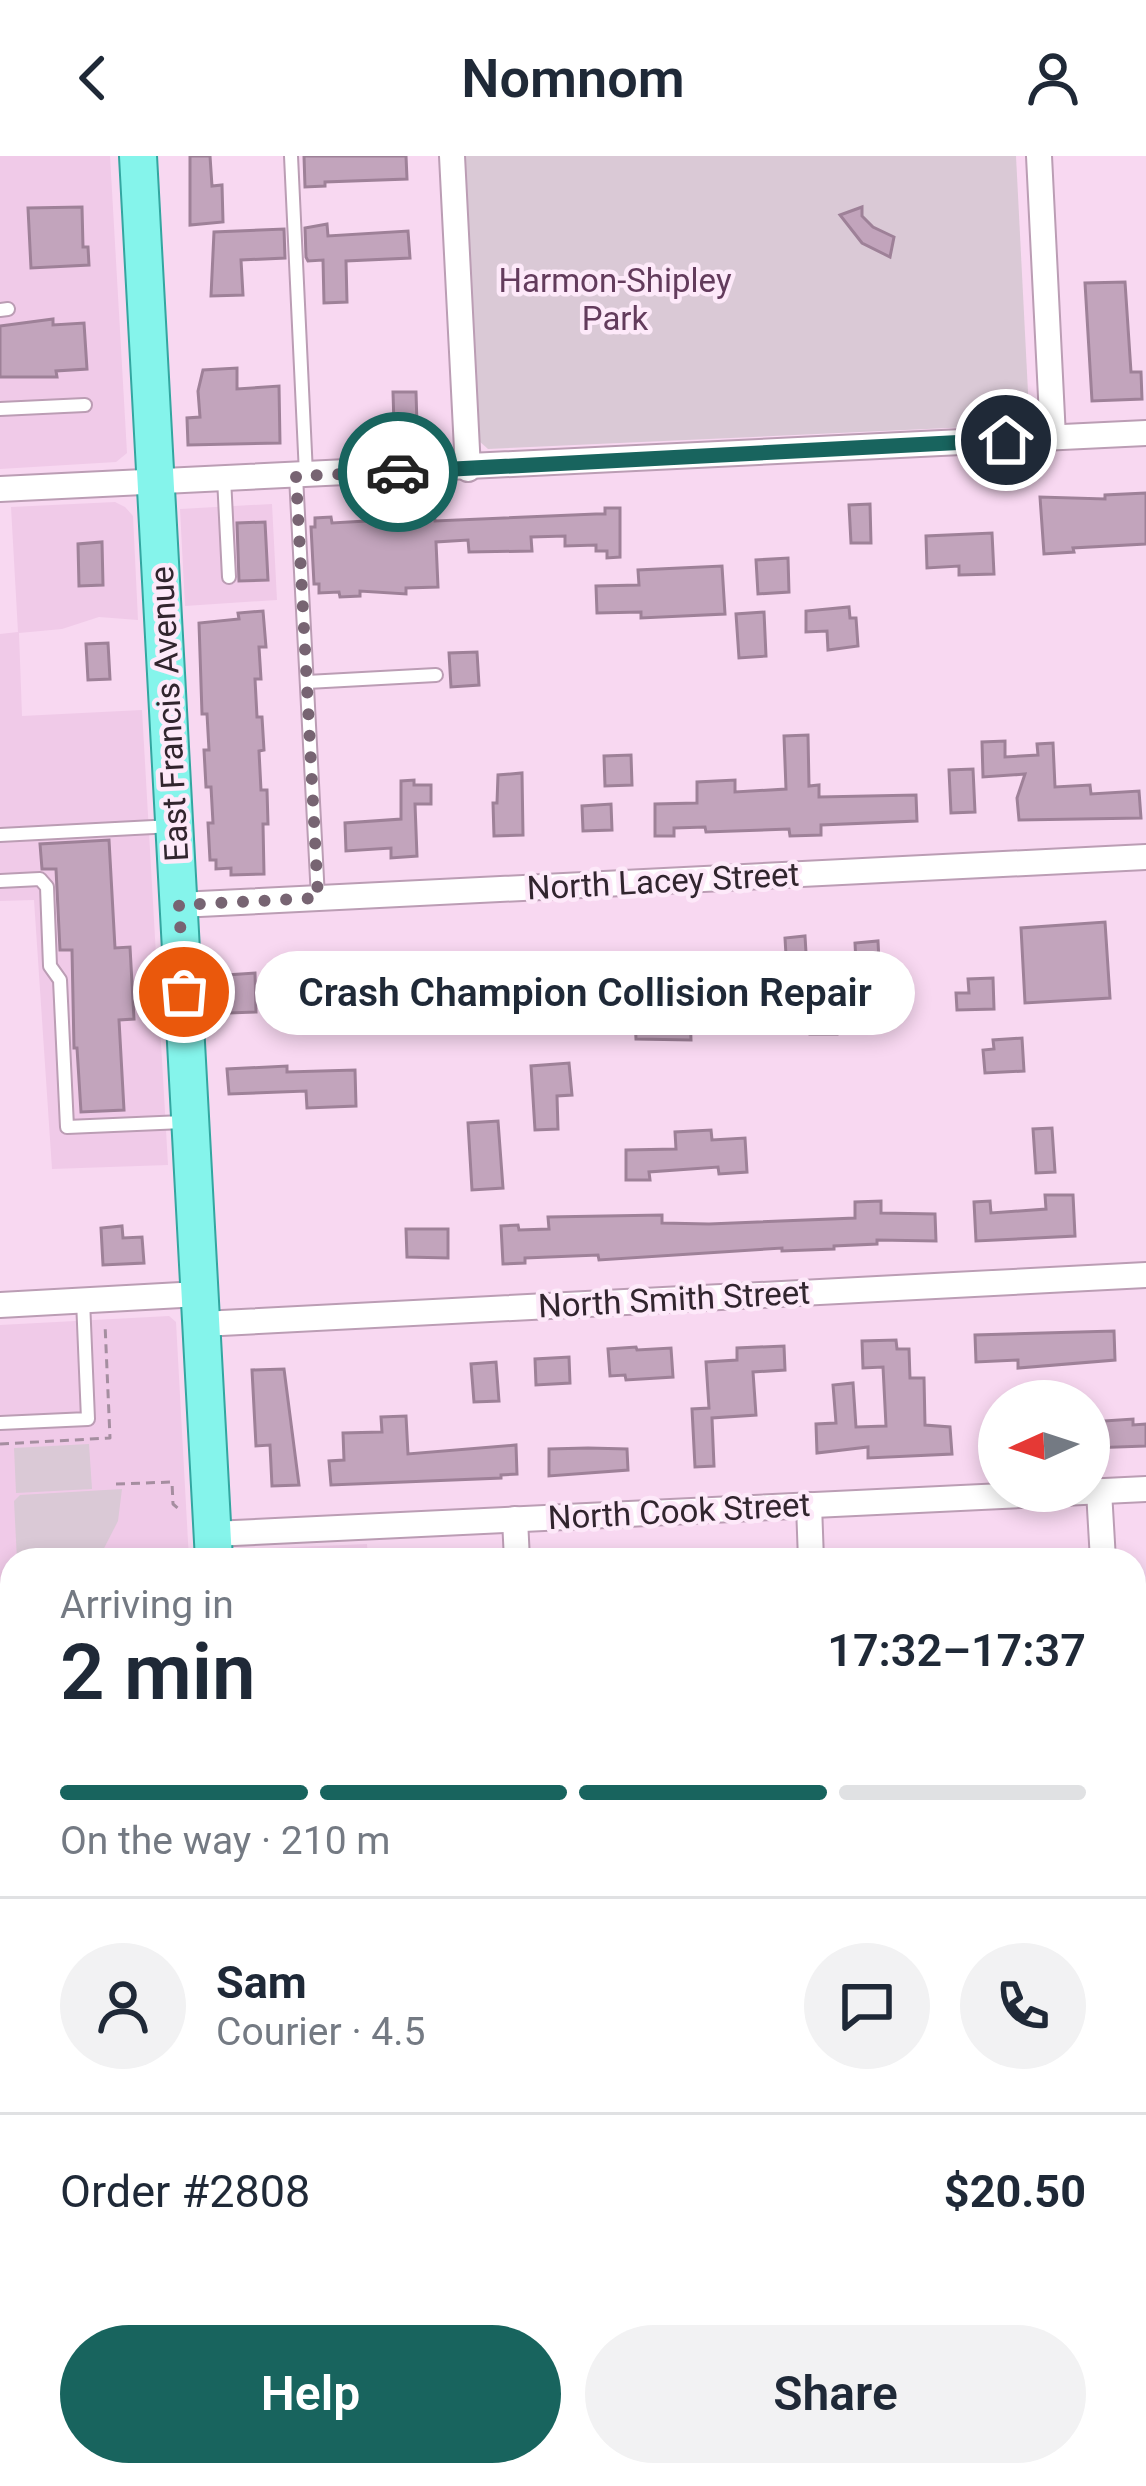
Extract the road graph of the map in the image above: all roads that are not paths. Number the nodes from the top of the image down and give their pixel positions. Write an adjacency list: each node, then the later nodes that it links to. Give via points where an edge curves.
1 (138, 156): 12 (main road, East Francis Avenue)
2 (291, 156): 10 (lane)
3 (452, 156): 9 (street)
4 (1039, 156): 8 (street)
5 (85, 405): 6 (lane)
6 (0, 409)
7 (1146, 433): 8 (street)
8 (1053, 437): 9 (street)
9 (467, 469): 10 (street)
10 (301, 476): 11 (street); 16 (lane)
11 (224, 478): 12 (street); 14 (lane)
12 (155, 481): 13 (street); 17 (main road, East Francis Avenue)
13 (0, 489)
14 (229, 577)
15 (436, 674): 16 (lane)
16 (307, 682): 21 (lane)
17 (175, 826): 18 (lane); 22 (main road, East Francis Avenue)
18 (0, 836)
19 (1146, 857): 21 (street, North Lacey Street)
20 (0, 881): 23 (lane, via 46,886 67,1126)
21 (318, 898): 22 (street, North Lacey Street)
22 (179, 905): 23 (main road, East Francis Avenue)
23 (190, 1122): 27 (main road, East Francis Avenue)
24 (1146, 1274): 27 (street, North Smith Street)
25 (83, 1300): 26 (street, North Smith Street); 27 (street, North Smith Street); 28 (lane, via 88,1419)
26 (0, 1304)
27 (201, 1309): 35 (main road, East Francis Avenue)
28 (0, 1423)
29 (1146, 1489): 30 (street, North Cook Street)
30 (1110, 1491)
31 (978, 1496): 32 (street, North Cook Street)
32 (809, 1504): 34 (street, North Cook Street); 37 (street)
33 (1101, 1512): 38 (street)
34 (515, 1519): 35 (street, North Cook Street); 36 (street)
35 (213, 1547)
36 (516, 1548)
37 (811, 1548)
38 (1102, 1548)

